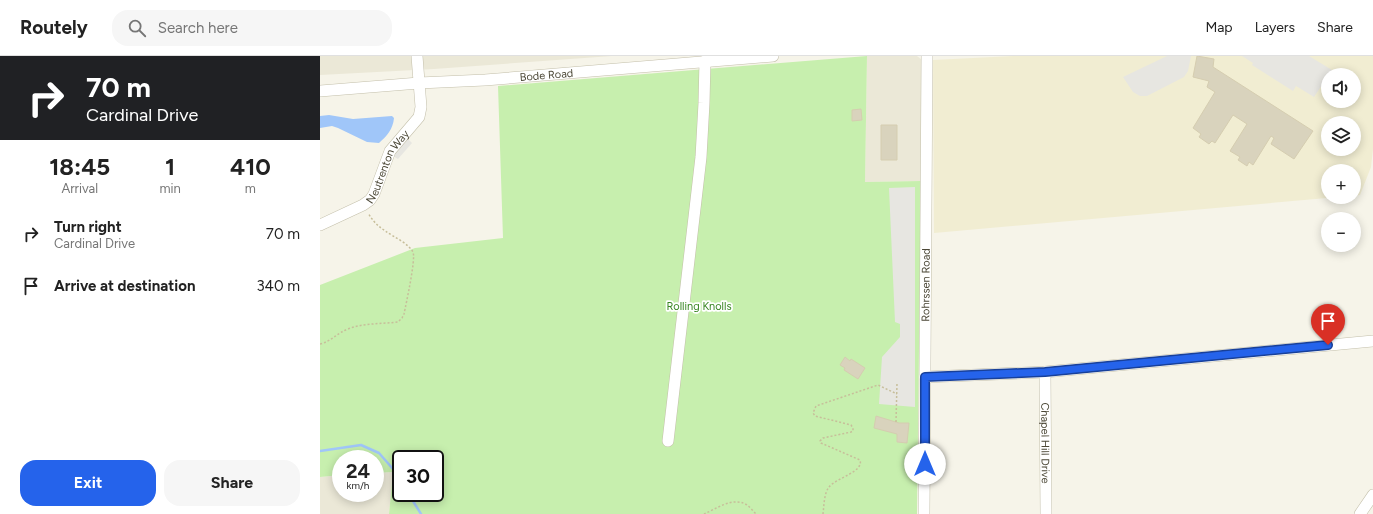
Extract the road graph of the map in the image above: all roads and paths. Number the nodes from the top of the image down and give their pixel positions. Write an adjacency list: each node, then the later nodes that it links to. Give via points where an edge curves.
1 (417, 56): 6 (street, Neutrenton Way)
2 (773, 56): 4 (street, Bode Road)
3 (927, 56): 13 (street, Rohrssen Road)
4 (725, 58): 5 (street, Bode Road)
5 (705, 61): 6 (street, Bode Road, via 485,80); 17 (street, via 700,157)
6 (419, 83): 7 (street, Bode Road); 8 (street, Neutrenton Way, via 419,117 390,151 374,194)
7 (320, 90)
8 (363, 205): 9 (street, Neutrenton Way); 11 (path, via 374,223 412,251 404,314 398,322 356,326)
9 (320, 225)
10 (1373, 341): 12 (street)
11 (320, 344)
12 (1045, 372): 13 (street); 23 (street, Chapel Hill Drive)
13 (925, 377): 22 (street, Rohrssen Road)
14 (897, 383): 15 (path)
15 (897, 394): 16 (path); 21 (path, via 878,384 816,406 815,416 851,425 853,428 851,432 822,438 821,443 860,460 861,463 857,470 828,488)
16 (896, 422)
17 (668, 441)
18 (1373, 495): 24 (street)
19 (704, 514): 20 (path, via 739,501)
20 (756, 514)
21 (823, 514)
22 (924, 514)
23 (1046, 514)
24 (1360, 514)

